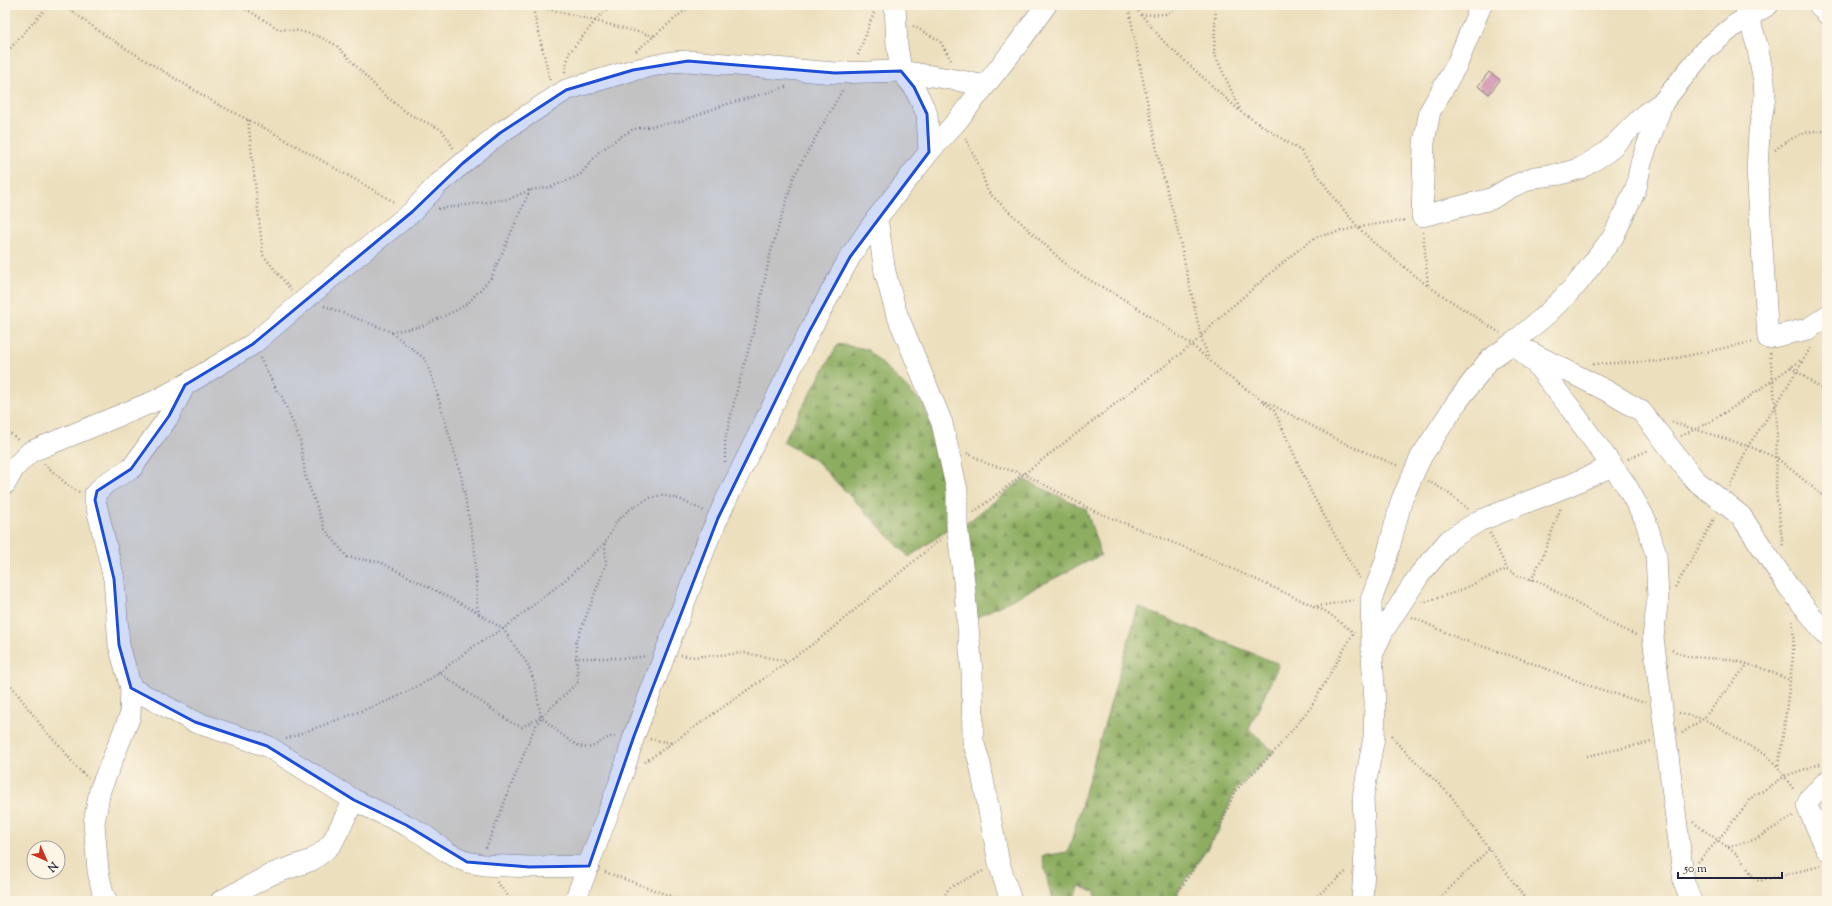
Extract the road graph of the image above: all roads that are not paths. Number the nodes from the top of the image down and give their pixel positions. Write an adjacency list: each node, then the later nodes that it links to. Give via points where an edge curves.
1 (1046, 5): 9 (street)
2 (1481, 5): 10 (street, via 1456,64 1430,111 1424,142 1422,216 1491,200 1511,187 1535,177 1561,174 1581,168 1607,152 1645,114)
3 (1768, 5): 6 (street)
4 (1818, 5): 7 (street)
5 (885, 9): 8 (street)
6 (1747, 11): 10 (street, via 1735,26 1705,50); 13 (street, via 1757,45 1765,97 1759,132 1757,171 1768,338 1808,329)
7 (1827, 14)
8 (901, 71): 9 (street); 11 (street, via 914,87 927,114); 15 (street, via 835,73 702,61 672,62 633,70 566,90 500,133 463,162 412,212 253,344)
9 (984, 86): 11 (street, via 957,122)
10 (1663, 102): 14 (street, via 1641,163 1636,188 1613,237 1577,284)
11 (929, 152): 12 (street)
12 (877, 218): 24 (street, via 850,257 809,332 718,518 634,736); 29 (street, via 885,272 896,312 942,423 957,490 957,525 972,672 973,741 980,764 999,863)
13 (1827, 316)
14 (1513, 343): 16 (street, via 1537,365); 18 (street, via 1641,411 1695,480 1741,516 1788,586); 19 (street, via 1484,366 1457,402 1414,472 1402,499 1385,563 1371,600)
15 (185, 385): 17 (street, via 30,452 14,468); 20 (street, via 169,416 131,469 100,488 95,494 114,579 119,645)
16 (1612, 466): 19 (street, via 1479,521 1450,539 1420,574 1383,631); 25 (street, via 1645,519 1656,554 1658,598 1654,643)
17 (5, 484)
18 (1827, 636)
19 (1372, 656): 30 (street, via 1374,737 1363,797 1365,853)
20 (131, 688): 22 (street, via 195,722 267,746); 26 (street, via 130,716 100,790 94,823 98,871)
21 (1827, 781): 23 (street, via 1810,798 1801,799)
22 (354, 800): 24 (street, via 424,835 456,858 467,862 529,867); 27 (street, via 332,843 324,851 312,860 272,874)
23 (1827, 850)
24 (589, 866): 28 (street)
25 (1688, 892)
26 (107, 901)
27 (221, 901)
28 (575, 901)
29 (1012, 901)
30 (1362, 901)

